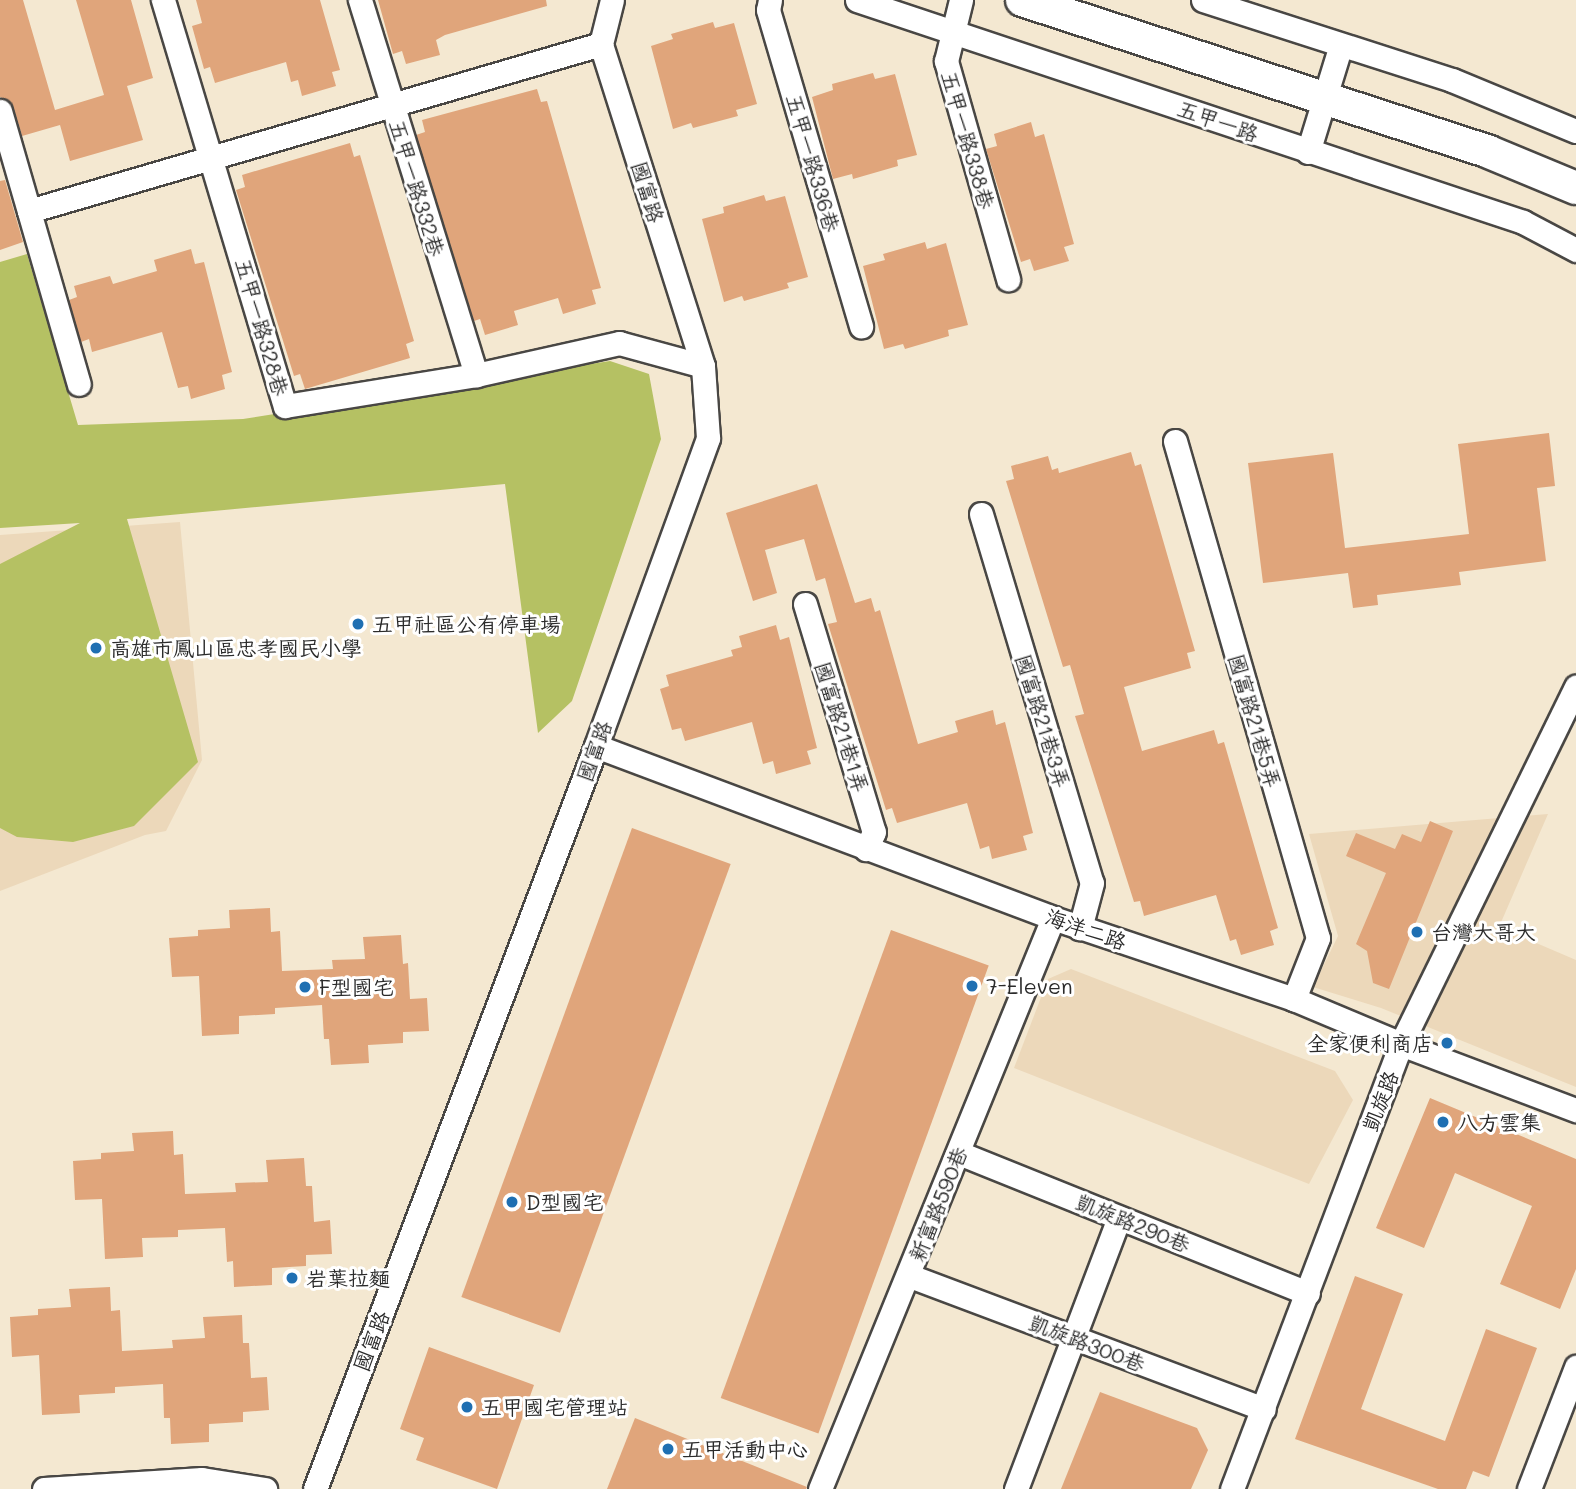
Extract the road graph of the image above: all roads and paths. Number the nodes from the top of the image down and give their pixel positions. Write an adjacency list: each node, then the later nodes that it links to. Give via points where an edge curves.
1 (163, 0): 17 (street, 五甲一路328巷)
2 (360, 0): 13 (street, 五甲一路332巷)
3 (612, 0): 10 (street)
4 (770, 0): 22 (street, 五甲一路336巷, via 768,10)
5 (857, 0): 9 (street, 五甲一路)
6 (961, 0): 9 (street, 五甲一路338巷)
7 (1022, 0): 12 (main road)
8 (1203, 0): 11 (street)
9 (953, 32): 16 (street, 五甲一路); 21 (street, 五甲一路338巷, via 946,61)
10 (601, 44): 13 (street); 23 (street, 國富路)
11 (1341, 45): 12 (street); 15 (street, via 1452,80)
12 (1326, 100): 16 (street); 18 (main road, via 1489,152)
13 (391, 105): 17 (street); 24 (street, 五甲一路332巷)
14 (0, 111): 19 (street)
15 (1576, 131)
16 (1308, 152): 20 (street, 五甲一路, via 1523,222)
17 (212, 158): 19 (street); 24 (street, 五甲一路328巷, via 285,406)
18 (1576, 188)
19 (29, 211): 25 (street)
20 (1576, 250)
21 (1008, 279)
22 (861, 327)
23 (703, 366): 24 (street, 五甲一路328巷, via 619,343); 30 (street, 國富路, via 708,438)
24 (476, 375)
25 (79, 384)
26 (1175, 441): 34 (street, 國富路21巷5弄, via 1318,938)
27 (981, 514): 33 (street, 國富路21巷3弄, via 1092,883)
28 (804, 604): 31 (street, 國富路21巷1弄, via 874,832)
29 (1576, 687): 35 (street, 凱旋路)
30 (596, 746): 31 (street, 海洋二路); 46 (street, 國富路)
31 (866, 849): 32 (street, 海洋二路)
32 (1053, 918): 33 (street, 海洋二路); 37 (street, 新富路590巷)
33 (1080, 928): 34 (street, 海洋二路)
34 (1294, 999): 35 (street, 海洋二路)
35 (1401, 1044): 36 (street, 海洋二路); 40 (street, 凱旋路)
36 (1576, 1110)
37 (959, 1153): 38 (street, 凱旋路290巷); 39 (street, 新富路590巷)
38 (1119, 1218): 40 (street, 凱旋路290巷); 41 (street)
39 (909, 1276): 41 (street, 凱旋路300巷); 47 (street, 新富路590巷)
40 (1308, 1293): 43 (street, 凱旋路)
41 (1075, 1338): 43 (street, 凱旋路300巷); 48 (street)
42 (1576, 1367): 50 (street)
43 (1264, 1409): 49 (street, 凱旋路)
44 (44, 1489): 45 (street, via 202,1479)
45 (265, 1489)
46 (315, 1489)
47 (820, 1489)
48 (1016, 1489)
49 (1232, 1489)
50 (1529, 1489)

